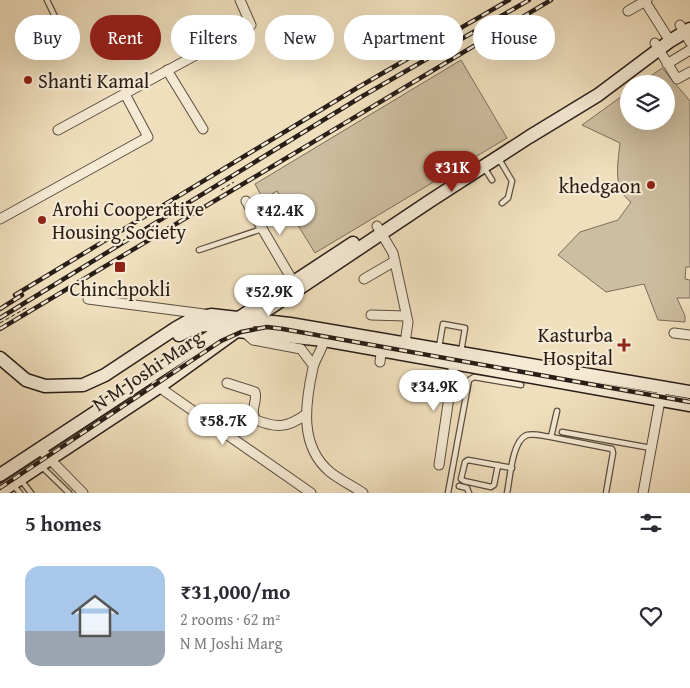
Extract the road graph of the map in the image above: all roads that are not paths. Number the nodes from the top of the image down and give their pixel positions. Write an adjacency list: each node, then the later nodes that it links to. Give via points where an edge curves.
1 (47, 0): 5 (lane)
2 (240, 0): 11 (street, via 251,25)
3 (645, 0): 4 (street); 7 (street)
4 (628, 11)
5 (54, 15)
6 (687, 30): 7 (main road, N M Joshi Marg)
7 (668, 38): 8 (main road, N M Joshi Marg)
8 (657, 46): 10 (street); 16 (main road, N M Joshi Marg, via 591,95)
9 (690, 50): 10 (street)
10 (667, 64): 12 (street, via 678,79)
11 (168, 70): 13 (street); 14 (street)
12 (690, 72)
13 (125, 94): 15 (street); 23 (street, via 148,136)
14 (203, 129)
15 (58, 130)
16 (527, 133): 17 (main road, N M Joshi Marg); 20 (main road, N M Joshi Marg)
17 (498, 157): 18 (main road, N M Joshi Marg); 22 (lane, via 512,181 509,195)
18 (483, 166): 19 (lane); 20 (main road, N M Joshi Marg)
19 (492, 180)
20 (427, 198): 25 (main road, N M Joshi Marg)
21 (246, 201): 24 (street)
22 (502, 203)
23 (0, 218)
24 (262, 229): 26 (lane); 29 (street)
25 (380, 230): 27 (street, via 391,246); 29 (main road, N M Joshi Marg); 30 (main road, N M Joshi Marg)
26 (199, 250)
27 (395, 262): 28 (street); 33 (street)
28 (364, 279)
29 (294, 282): 30 (main road, N M Joshi Marg)
30 (280, 296): 35 (main road, N M Joshi Marg); 36 (main road, via 281,311); 38 (main road, N M Joshi Marg)
31 (88, 299): 34 (street)
32 (371, 314): 33 (street)
33 (406, 316): 45 (street)
34 (209, 320): 37 (main road); 38 (main road); 40 (main road); 44 (main road, via 192,319 161,336)
35 (252, 320): 36 (main road); 38 (main road, N M Joshi Marg)
36 (290, 324): 43 (main road)
37 (223, 327): 38 (main road); 47 (main road, N M Joshi Marg)
38 (239, 327): 42 (main road); 51 (street, via 253,340 301,348); 55 (main road, N M Joshi Marg)
39 (674, 333): 41 (street)
40 (182, 334): 44 (main road); 47 (main road, via 193,340)
41 (690, 335)
42 (324, 340): 43 (main road); 51 (street)
43 (360, 341): 48 (main road)
44 (156, 343): 49 (main road, via 105,375 84,384 45,386 26,380)
45 (405, 343): 46 (main road); 48 (main road)
46 (438, 348): 50 (main road); 50 (lane, via 443,324 466,328)
47 (192, 349): 52 (main road, N M Joshi Marg)
48 (381, 351): 50 (main road)
49 (0, 358)
50 (461, 358): 57 (main road); 65 (street)
51 (313, 365): 60 (street)
52 (148, 379): 55 (street); 64 (main road, N M Joshi Marg)
53 (227, 383): 60 (street, via 255,392 253,410 256,420 278,427 296,422)
54 (521, 385): 77 (lane, via 474,377 470,380)
55 (159, 387): 64 (main road, N M Joshi Marg); 75 (street)
56 (690, 392): 57 (main road)
57 (661, 394): 58 (main road); 63 (street)
58 (690, 405)
59 (557, 411): 62 (lane)
60 (305, 414): 76 (street, via 317,458 330,472)
61 (562, 432): 63 (lane)
62 (551, 437): 67 (lane, via 525,436 514,454); 80 (lane, via 612,449)
63 (651, 448): 81 (street)
64 (42, 457): 68 (main road, N M Joshi Marg); 69 (main road, N M Joshi Marg); 73 (lane); 74 (street)
65 (439, 464)
66 (498, 466): 66 (lane, via 493,486 462,479 468,460); 67 (lane)
67 (512, 468): 79 (lane)
68 (0, 475)
69 (17, 485): 71 (main road, N M Joshi Marg); 72 (lane)
70 (459, 486): 78 (lane, via 467,488)
71 (0, 492)
72 (32, 493)
73 (69, 493)
74 (83, 493)
75 (311, 493)
76 (363, 493)
77 (448, 493)
78 (469, 493)
79 (507, 493)
80 (606, 493)
81 (643, 493)

